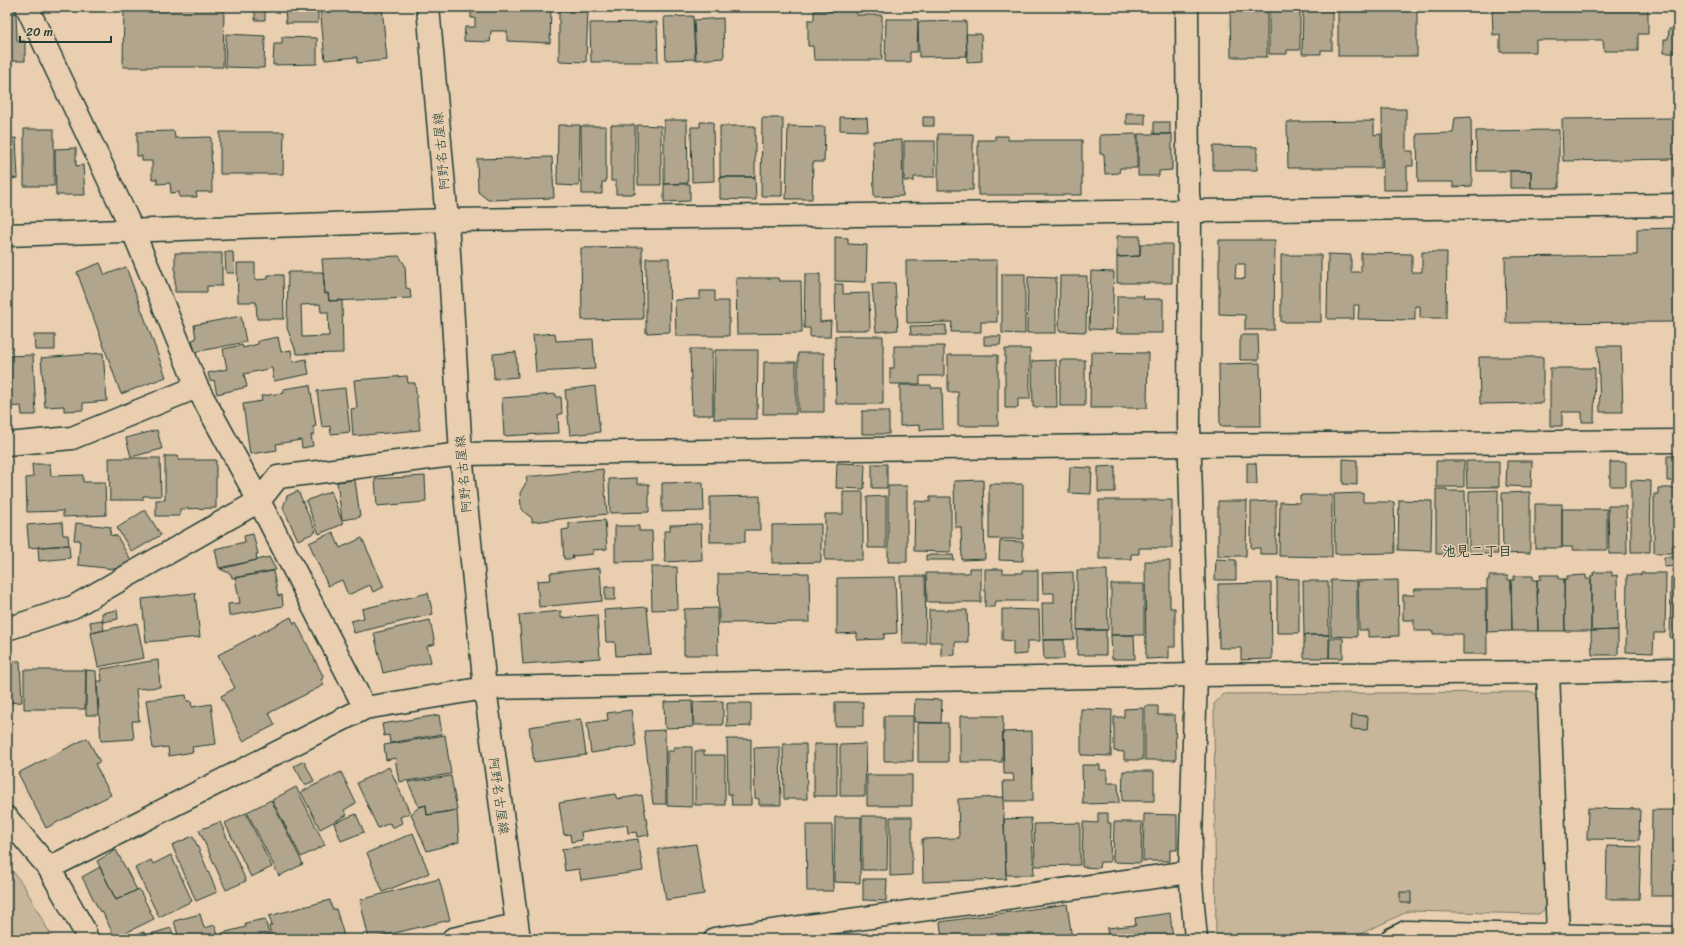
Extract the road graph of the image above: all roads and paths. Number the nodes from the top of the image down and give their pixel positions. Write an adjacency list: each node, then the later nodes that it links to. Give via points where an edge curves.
1 (27, 7): 7 (street)
2 (428, 7): 6 (street, 阿野名古屋線)
3 (1187, 7): 5 (street)
4 (1678, 205): 5 (street)
5 (1190, 210): 6 (street); 12 (street)
6 (447, 220): 7 (street); 13 (street, 阿野名古屋線)
7 (132, 231): 8 (street); 9 (street)
8 (7, 235)
9 (197, 387): 11 (street, via 72,438); 14 (street)
10 (1678, 441): 12 (street)
11 (7, 444)
12 (1190, 445): 13 (street); 18 (street)
13 (461, 454): 14 (street, via 278,477); 19 (street, 阿野名古屋線)
14 (259, 501): 15 (street, via 73,608); 20 (street)
15 (7, 629)
16 (1678, 669): 17 (street)
17 (1548, 672): 18 (street); 25 (street)
18 (1196, 675): 19 (street); 23 (street)
19 (485, 688): 20 (street); 24 (street, 阿野名古屋線)
20 (365, 708): 22 (street)
21 (7, 818): 22 (street)
22 (48, 868): 27 (street)
23 (1190, 872): 29 (street); 30 (street)
24 (518, 932): 28 (street)
25 (1558, 935): 26 (street); 31 (street, via 1406,932)
26 (1678, 938)
27 (87, 939)
28 (453, 939)
29 (715, 939)
30 (1196, 939)
31 (1392, 939)

